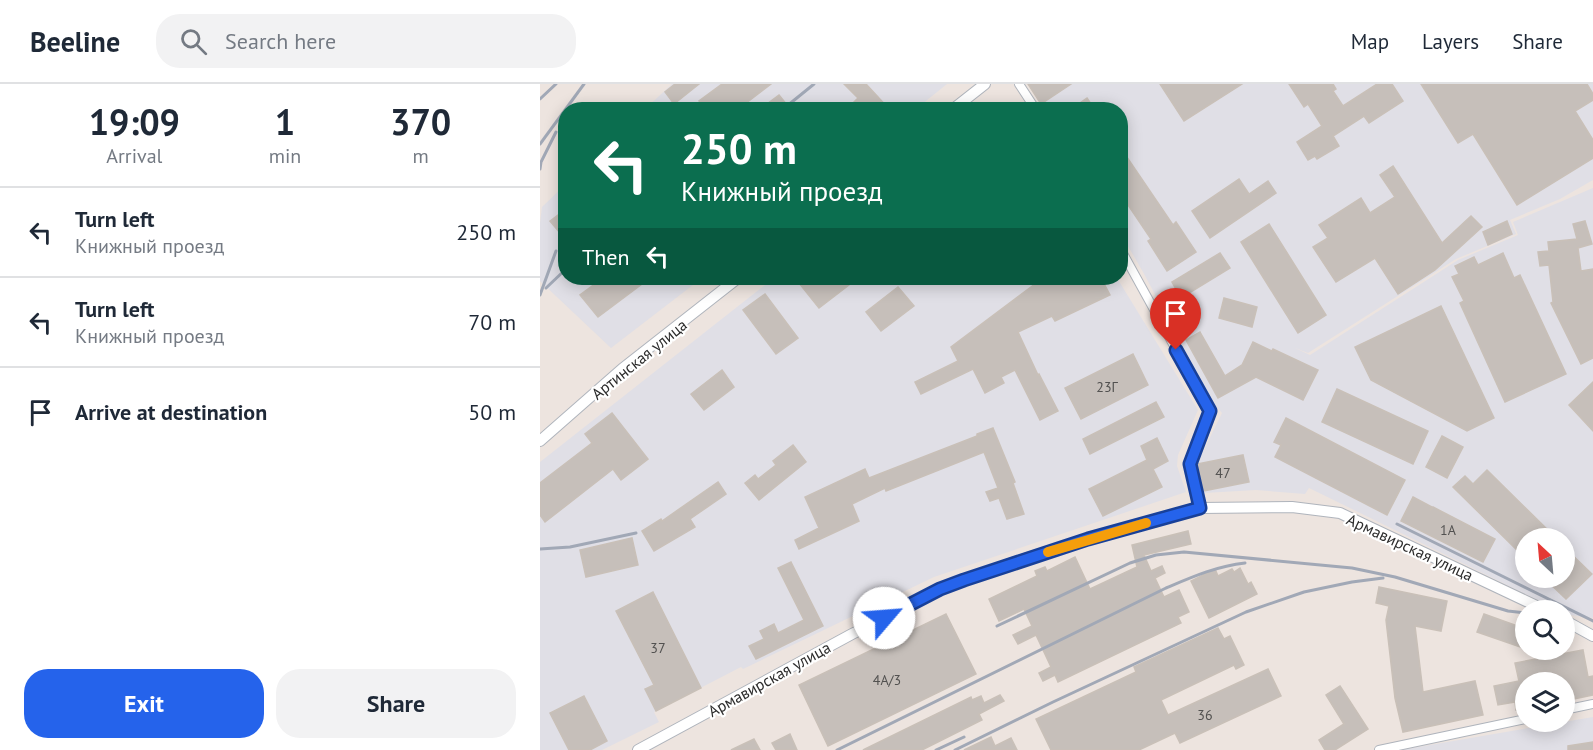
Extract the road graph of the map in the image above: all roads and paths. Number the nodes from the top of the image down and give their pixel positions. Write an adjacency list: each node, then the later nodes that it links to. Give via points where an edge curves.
1 (985, 84): 3 (main road)
2 (1019, 84): 4 (street)
3 (962, 102)
4 (1031, 102)
5 (1128, 262): 8 (street, via 1210,411 1190,464)
6 (729, 285): 7 (main road, Артинская улица, via 622,369)
7 (540, 441)
8 (1200, 508): 9 (main road, Армавирская улица, via 1292,507 1340,513); 15 (main road, Армавирская улица, via 1088,539 940,589)
9 (1524, 600)
10 (1575, 627): 11 (main road)
11 (1593, 636)
12 (1593, 704): 13 (street)
13 (1575, 708)
14 (1515, 720): 16 (street)
15 (638, 750)
16 (1379, 750)

